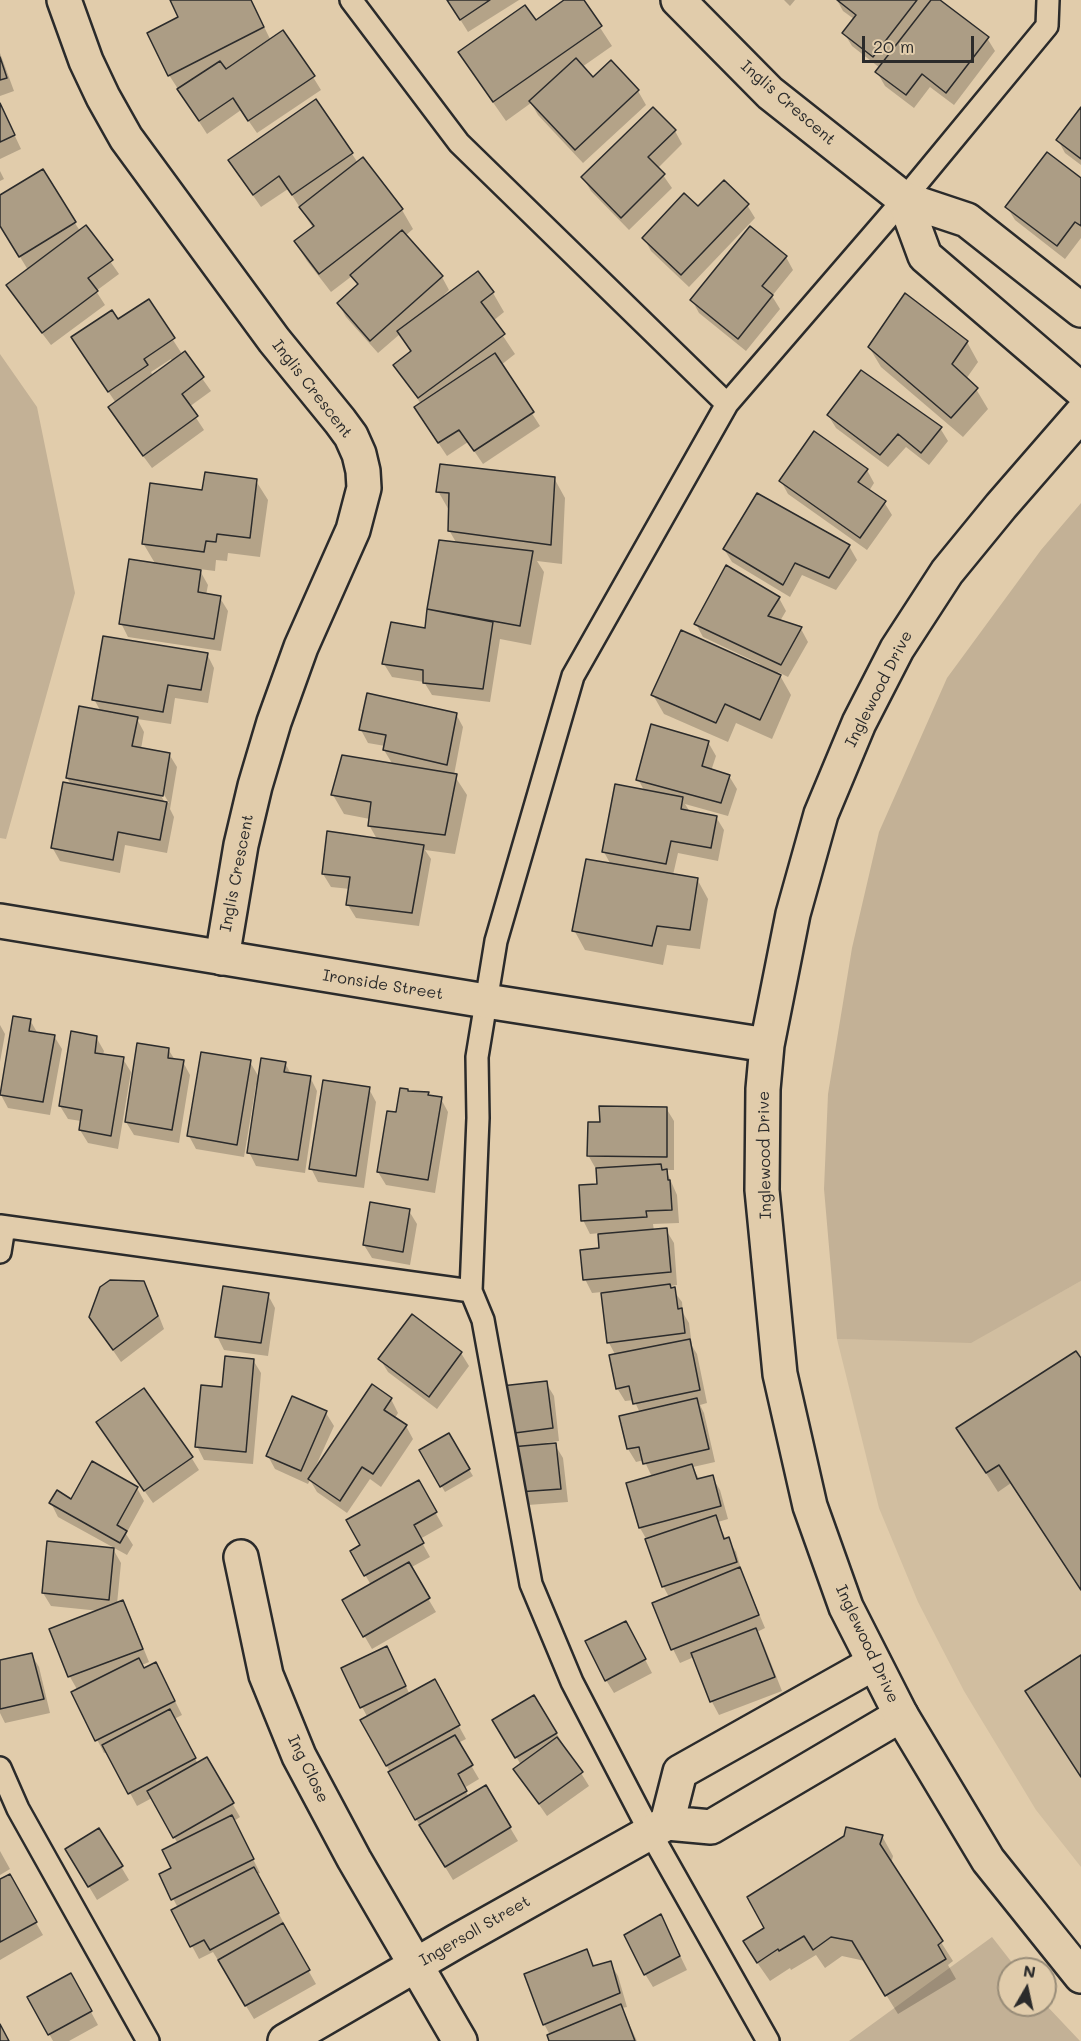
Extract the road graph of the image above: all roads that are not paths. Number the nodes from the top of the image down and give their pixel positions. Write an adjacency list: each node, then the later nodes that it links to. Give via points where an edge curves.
1 (64, 0): 11 (street, Inglis Crescent, via 86,61 126,138 274,340 346,428 363,471 364,488 353,530 301,647 258,775 241,845)
2 (351, 0): 8 (lane, via 459,143)
3 (678, 0): 5 (street, Inglis Crescent, via 770,93)
4 (1048, 0): 5 (lane, via 1047,26)
5 (904, 199): 6 (street, Inglis Crescent, via 967,220); 7 (street, via 925,256); 8 (lane)
6 (1081, 310)
7 (1081, 390)
8 (727, 404): 12 (lane, via 573,676 496,941)
9 (1081, 414): 13 (street, Inglewood Drive, via 947,572 897,649 859,723 820,814 793,915)
10 (0, 921): 11 (street, Ironside Street)
11 (222, 958): 12 (street, Ironside Street)
12 (486, 1001): 13 (street, Ironside Street); 16 (lane, via 477,1058)
13 (767, 1044): 18 (street, Inglewood Drive, via 762,1190 780,1374 810,1506 846,1607)
14 (2, 1226): 15 (lane); 16 (lane)
15 (0, 1252)
16 (471, 1291): 21 (lane, via 483,1320 531,1584 572,1682)
17 (241, 1557): 22 (street, Ing Close, via 267,1675 299,1756)
18 (874, 1663): 19 (street, Inglewood Drive); 21 (street, via 680,1772)
19 (901, 1715): 21 (street, via 711,1827); 23 (street, Inglewood Drive, via 988,1860)
20 (0, 1768): 24 (lane, via 18,1809)
21 (658, 1827): 22 (street, Ingersoll Street); 27 (lane)
22 (416, 1964): 25 (street, Ingersoll Street); 26 (street, Ing Close)
23 (1081, 1976)
24 (148, 2041)
25 (285, 2041)
26 (460, 2041)
27 (768, 2041)

